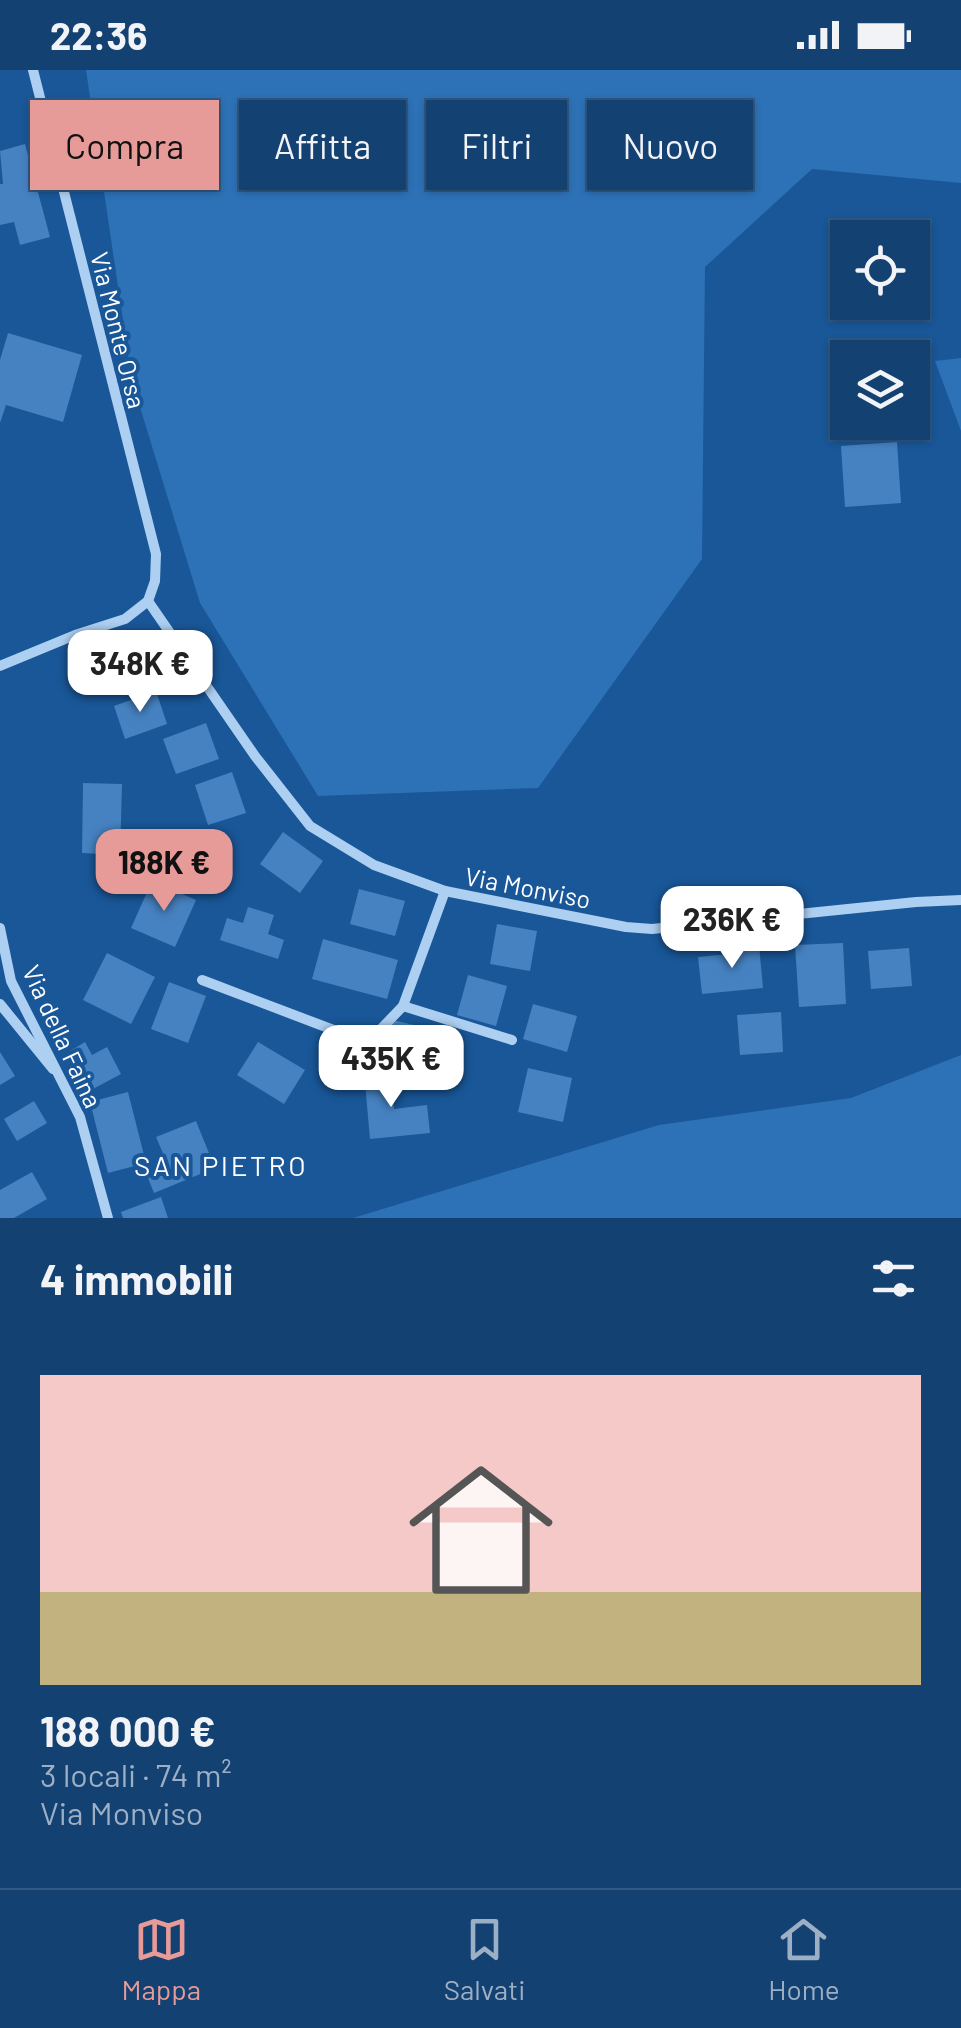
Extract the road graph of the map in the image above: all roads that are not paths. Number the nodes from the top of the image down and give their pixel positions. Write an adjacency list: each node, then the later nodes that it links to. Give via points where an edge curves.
1 (33, 70): 2 (street, Via Monte Orsa, via 156,554)
2 (148, 600): 3 (street, via 125,618); 4 (street, Via Monviso, via 310,826 374,865)
3 (0, 666)
4 (445, 891): 5 (street, Via Monviso, via 652,928); 9 (street, Via Monviso)
5 (961, 900)
6 (0, 928): 11 (street, Via della Faina, via 11,981)
7 (202, 980): 9 (street, via 360,1040)
8 (0, 1004): 11 (street)
9 (403, 1006): 10 (street)
10 (512, 1040)
11 (63, 1082): 12 (street, Via della Faina, via 80,1117)
12 (108, 1218)

